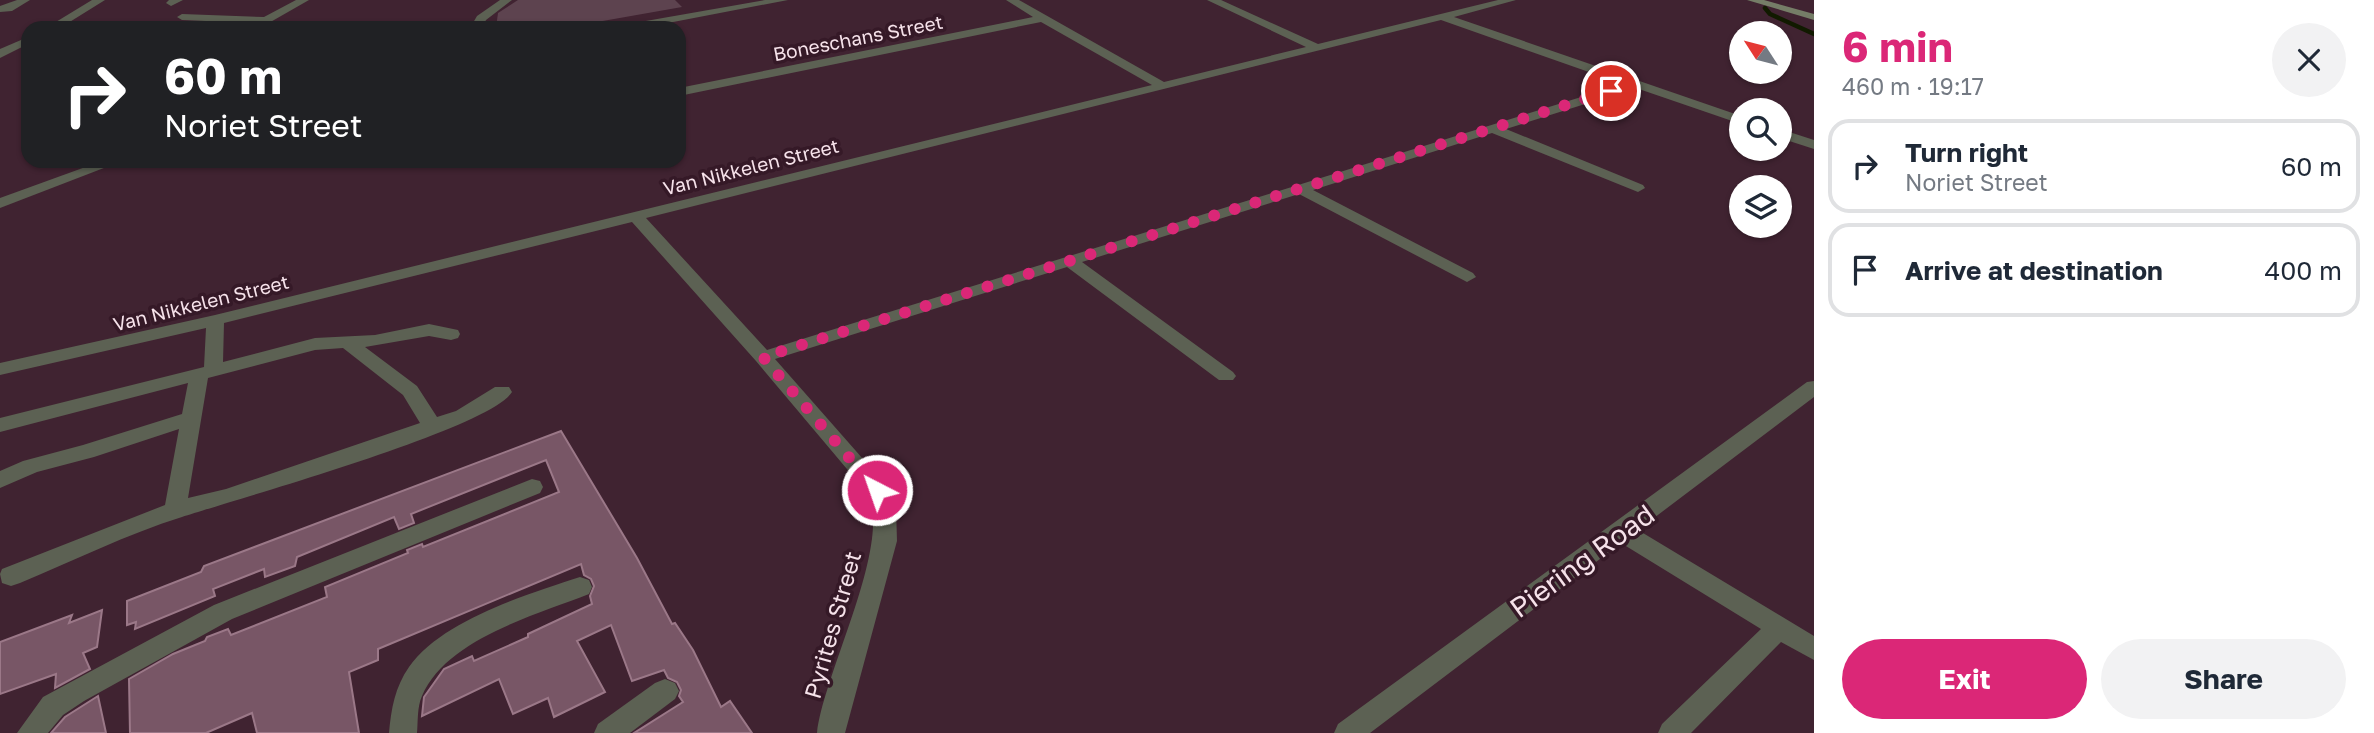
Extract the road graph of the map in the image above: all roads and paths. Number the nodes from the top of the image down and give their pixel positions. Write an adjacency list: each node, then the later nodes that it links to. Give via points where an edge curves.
1 (24, 0): 12 (street)
2 (100, 0): 19 (street)
3 (304, 0): 18 (street)
4 (507, 0): 20 (street)
5 (705, 0): 13 (street)
6 (783, 0): 13 (street)
7 (1011, 0): 17 (street)
8 (1212, 0): 23 (street)
9 (1511, 0): 16 (street, Van Nikkelen Street)
10 (1752, 0): 14 (main road)
11 (1762, 0): 14 (main road)
12 (3, 10)
13 (717, 11): 21 (street)
14 (1814, 16)
15 (181, 17): 18 (street)
16 (1442, 17): 23 (street, Van Nikkelen Street); 25 (street)
17 (1044, 18): 26 (street); 27 (street, Boneschans Street)
18 (265, 20)
19 (64, 21)
20 (480, 21)
21 (662, 21)
22 (21, 44): 24 (street)
23 (1317, 48): 26 (street, Van Nikkelen Street)
24 (0, 54)
25 (1635, 84): 28 (street); 29 (street)
26 (1161, 85): 36 (street, Van Nikkelen Street)
27 (686, 91)
28 (1729, 116)
29 (1492, 128): 33 (street); 34 (street)
30 (1792, 137): 31 (street)
31 (1814, 145)
32 (96, 168): 35 (street)
33 (1638, 188)
34 (1302, 190): 37 (street); 38 (street)
35 (0, 203)
36 (635, 216): 39 (street, Van Nikkelen Street); 42 (street, Pyrites Street)
37 (1071, 262): 42 (street); 45 (street)
38 (1467, 277)
39 (215, 320): 43 (street, Van Nikkelen Street); 44 (street)
40 (451, 334): 41 (street, via 429,330)
41 (348, 343): 44 (street, via 315,344); 50 (street, via 403,384)
42 (763, 357): 60 (street, Pyrites Street, via 877,490 885,507 885,541)
43 (0, 369)
44 (206, 372): 48 (street); 49 (street)
45 (1226, 376)
46 (1814, 387): 54 (street, Piering Road)
47 (502, 392): 50 (street, via 463,416)
48 (191, 418): 51 (street, via 30,466); 53 (street)
49 (0, 425)
50 (432, 426): 53 (street)
51 (0, 480)
52 (532, 487): 61 (street, via 223,612 74,692 53,706)
53 (175, 510): 55 (street)
54 (1622, 532): 57 (street); 64 (street, Piering Road)
55 (10, 576)
56 (580, 587): 62 (street, via 461,636 442,649 408,696)
57 (1779, 628): 58 (street); 65 (street)
58 (1814, 649)
59 (665, 691): 63 (street)
60 (832, 728)
61 (32, 733)
62 (402, 733)
63 (608, 733)
64 (1348, 733)
65 (1672, 733)

